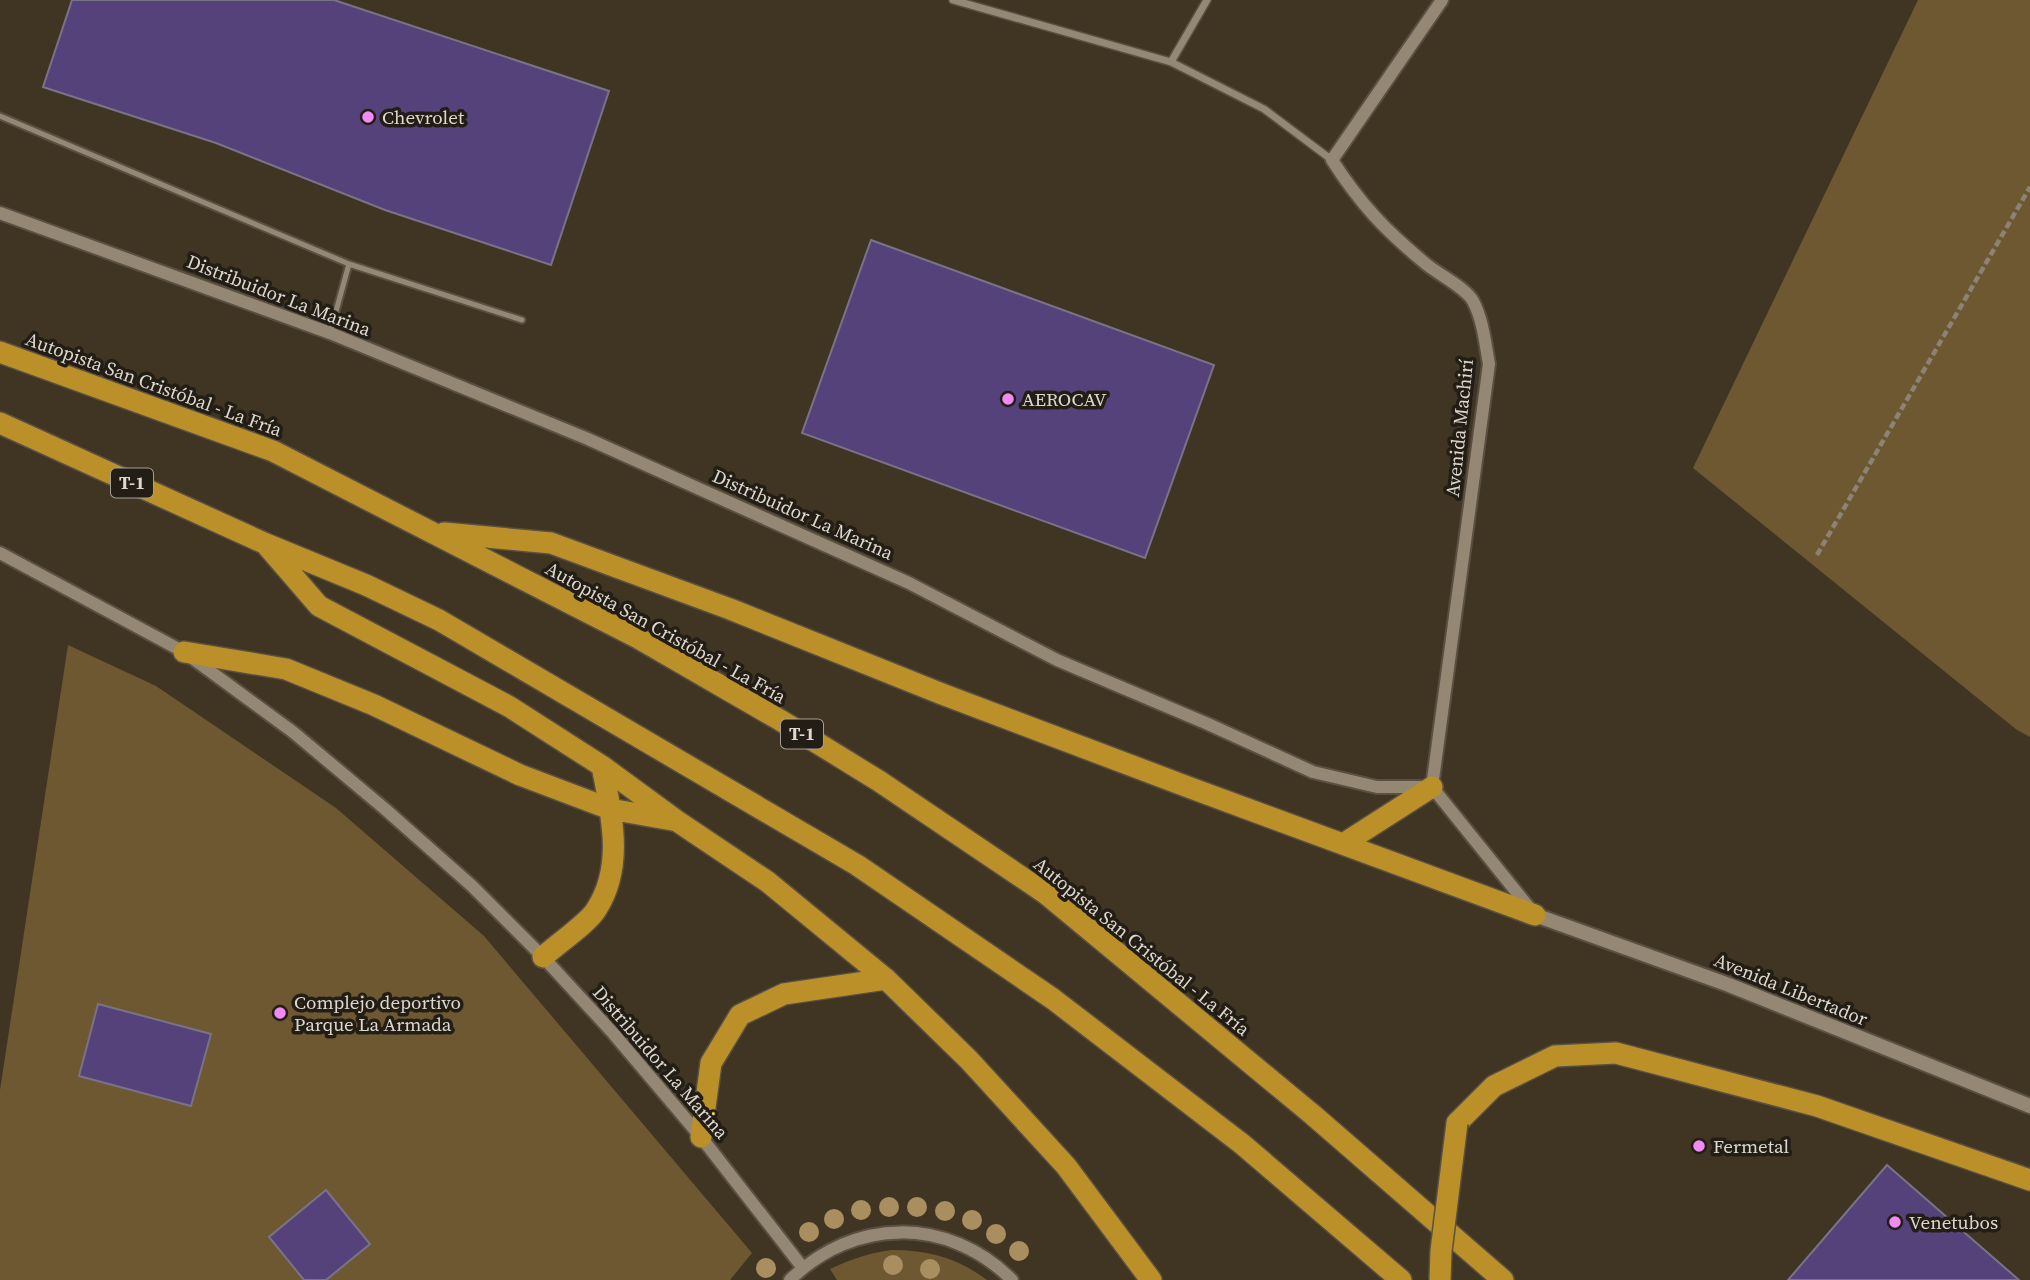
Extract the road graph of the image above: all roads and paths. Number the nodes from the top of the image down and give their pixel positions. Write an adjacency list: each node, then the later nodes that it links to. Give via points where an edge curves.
1 (953, 0): 4 (street)
2 (1207, 0): 4 (street)
3 (1442, 0): 6 (street)
4 (1171, 62): 6 (street, via 1264,109)
5 (0, 116): 9 (lane)
6 (1332, 160): 20 (street, Avenida Machirí, via 1376,220 1472,298 1485,338 1489,364)
7 (2030, 187): 17 (path)
8 (0, 213): 11 (street, Distribuidor La Marina)
9 (349, 264): 10 (lane); 11 (lane)
10 (522, 320)
11 (330, 333): 20 (street, Distribuidor La Marina, via 637,461 909,583 1057,660 1313,772 1377,787)
12 (0, 352): 14 (highway, Autopista San Cristóbal - La Fría / T-1, via 273,451)
13 (0, 423): 15 (highway, T-1)
14 (433, 533): 23 (highway, via 551,543); 36 (highway, Autopista San Cristóbal - La Fría / T-1, via 638,638 780,720 1045,893 1283,1089)
15 (264, 543): 19 (highway, T-1, via 319,606 510,707); 34 (highway, via 439,620 857,865 1053,999 1242,1144)
16 (0, 553): 18 (street, Distribuidor La Marina)
17 (1817, 555)
18 (184, 652): 21 (highway, via 286,669 374,705 520,775); 25 (street, Distribuidor La Marina, via 293,732 385,809)
19 (601, 766): 21 (highway); 22 (highway, T-1)
20 (1432, 788): 23 (highway); 24 (street)
21 (610, 809): 22 (highway); 25 (highway, via 614,855 596,911)
22 (677, 821): 26 (highway, T-1, via 768,882)
23 (1343, 844): 24 (highway)
24 (1535, 915): 27 (main road, Avenida Libertador, via 1729,985)
25 (543, 957): 28 (street, Distribuidor La Marina)
26 (886, 979): 28 (highway, via 784,994 740,1015 711,1063); 33 (highway, T-1, via 969,1060 1066,1166)
27 (2030, 1106)
28 (701, 1137): 30 (street, Distribuidor La Marina)
29 (2030, 1180): 35 (highway, bridge, via 1817,1107 1616,1053 1555,1056 1494,1086 1457,1123)
30 (803, 1268): 31 (street); 32 (street, via 844,1242 867,1235 915,1233 962,1244)
31 (790, 1280)
32 (1012, 1280)
33 (1151, 1280)
34 (1401, 1280)
35 (1440, 1280)
36 (1503, 1280)

